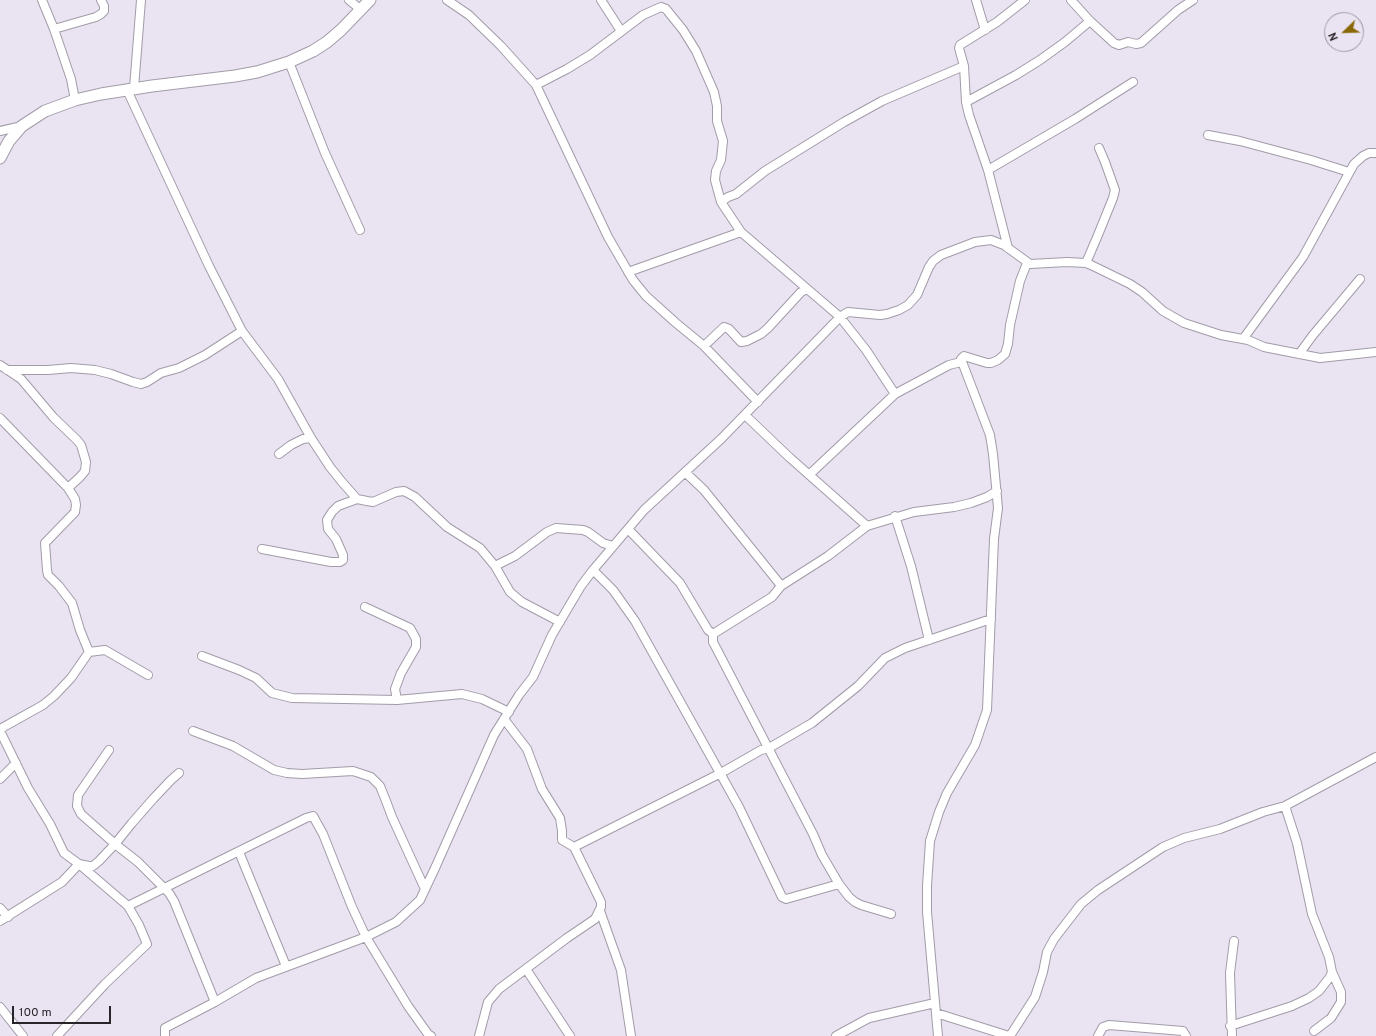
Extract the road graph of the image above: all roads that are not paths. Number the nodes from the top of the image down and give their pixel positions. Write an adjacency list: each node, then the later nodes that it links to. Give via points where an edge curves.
1 (42, 0): 14 (street)
2 (101, 0): 14 (street, via 104,11 96,18)
3 (141, 0): 21 (street)
4 (349, 0): 12 (street)
5 (370, 0): 12 (street)
6 (447, 0): 20 (street, via 469,15)
7 (601, 0): 16 (street)
8 (976, 0): 15 (street)
9 (1025, 0): 15 (street)
10 (1071, 0): 13 (street)
11 (1193, 0): 13 (street, via 1138,44 1116,44)
12 (361, 10): 17 (street, via 327,42 313,52)
13 (1090, 21): 23 (street, via 1040,60)
14 (54, 29): 22 (street, via 71,79)
15 (985, 30): 18 (street, via 960,46)
16 (621, 31): 20 (street, via 590,55); 32 (street, via 661,7 666,9 684,30 714,92 717,121 723,141 723,151 715,180)
17 (289, 62): 21 (street, via 235,76); 33 (street, via 325,153)
18 (964, 66): 23 (street); 32 (street, via 882,101 844,122 765,171)
19 (1133, 82): 30 (street)
20 (536, 85): 38 (street, via 608,237)
21 (131, 89): 22 (street); 42 (street, via 209,266)
22 (75, 100): 24 (street, via 45,111)
23 (966, 102): 30 (street)
24 (22, 126): 25 (street); 29 (street, via 9,141)
25 (0, 131)
26 (1208, 135): 31 (street, via 1247,143)
27 (1099, 148): 37 (street, via 1115,190)
28 (1376, 153): 31 (street, via 1362,156)
29 (0, 158)
30 (988, 170): 35 (street)
31 (1349, 172): 43 (street, via 1303,257)
32 (722, 202): 34 (street)
33 (360, 230)
34 (741, 232): 38 (street); 40 (street)
35 (1008, 248): 36 (street); 41 (street, via 991,240 975,242 941,255 929,267 917,295 908,305 887,314 848,312)
36 (1027, 263): 37 (street); 47 (street, via 1020,282 1005,354 991,363 964,356)
37 (1086, 263): 43 (street, via 1130,284 1163,311 1184,323 1221,336)
38 (628, 272): 44 (street, via 646,296)
39 (1360, 279): 46 (street, via 1313,334)
40 (807, 289): 41 (street); 44 (street, via 801,292 761,334 741,342 724,327)
41 (840, 317): 49 (street); 50 (street)
42 (242, 331): 48 (street, via 179,368 161,373 141,384 95,370); 53 (street, via 278,379)
43 (1244, 339): 46 (street, via 1264,347)
44 (704, 346): 50 (street)
45 (1376, 352): 46 (street, via 1320,358)
46 (1300, 354)
47 (962, 362): 49 (street, via 949,365); 58 (street, via 988,431)
48 (3, 368): 57 (street, via 21,379 81,446 86,462 85,471)
49 (895, 394): 56 (street)
50 (758, 402): 51 (street)
51 (745, 415): 55 (street); 56 (street)
52 (0, 418): 57 (street)
53 (311, 438): 54 (street, via 291,445); 59 (street, via 330,467)
54 (279, 454)
55 (686, 473): 62 (street); 67 (street, via 704,490)
56 (810, 474): 61 (street)
57 (68, 488): 73 (street, via 75,499 76,508 70,518 46,541 46,570 72,603)
58 (997, 491): 60 (street, via 972,503); 69 (street)
59 (357, 499): 64 (street, via 338,506 327,520 328,529 336,538 343,555 340,562); 65 (street, via 374,502 396,492 410,493 447,527 480,548)
60 (895, 516): 61 (street); 72 (street, via 911,566)
61 (867, 526): 67 (street, via 828,556)
62 (628, 529): 63 (street); 71 (street, via 680,583 708,630)
63 (614, 546): 65 (street, via 582,530 556,528 515,556); 66 (street)
64 (262, 549)
65 (495, 566): 70 (street, via 510,592 522,602)
66 (593, 570): 70 (street); 85 (street, via 613,590 635,621)
67 (781, 586): 71 (street, via 772,597)
68 (365, 607): 76 (street, via 410,628 416,639 416,647 395,689)
69 (991, 619): 72 (street); 107 (street, via 988,701 985,717 975,745 947,793 930,841 927,912)
70 (560, 622): 77 (street, via 533,676)
71 (713, 634): 80 (street, via 713,642)
72 (929, 640): 80 (street, via 904,648 885,658 858,686 812,723)
73 (89, 652): 75 (street, via 105,650); 78 (street, via 71,678 54,696)
74 (202, 656): 76 (street, via 256,678 272,693 292,698)
75 (148, 675)
76 (397, 700): 77 (street, via 462,694 482,699)
77 (506, 716): 89 (street, via 527,749 542,789 560,818 562,840); 94 (street, via 486,750)
78 (0, 730): 83 (street)
79 (194, 732): 94 (street, via 233,746 274,770 302,774 353,771 371,777 380,786)
80 (768, 748): 85 (street); 92 (street)
81 (109, 750): 88 (street, via 78,795 77,806 81,814)
82 (1376, 757): 87 (street)
83 (16, 763): 86 (street); 91 (street, via 50,824 60,848)
84 (179, 773): 88 (street)
85 (721, 773): 89 (street); 92 (street, via 782,897 786,899)
86 (0, 779)
87 (1285, 806): 105 (street, via 1297,843 1312,914); 121 (street, via 1220,830 1184,838 1163,847 1081,904 1047,952 1035,997)
88 (115, 844): 91 (street, via 93,866); 93 (street)
89 (574, 848): 97 (street, via 601,902)
90 (238, 852): 93 (street); 101 (street, via 313,816); 103 (street)
91 (80, 864): 95 (street); 99 (street, via 62,882)
92 (839, 884): 98 (street, via 855,902)
93 (164, 888): 95 (street); 106 (street, via 174,901)
94 (425, 889): 101 (street, via 420,900 405,915)
95 (128, 906): 113 (street, via 147,944 105,984)
96 (0, 908): 99 (street)
97 (600, 911): 104 (street, via 595,919); 118 (street, via 622,970)
98 (891, 914)
99 (8, 917): 100 (street)
100 (0, 922)
101 (366, 937): 103 (street); 115 (street, via 408,1006)
102 (1234, 940): 110 (street, via 1230,973)
103 (286, 966): 106 (street, via 256,978)
104 (526, 969): 116 (street, via 499,989 488,1002); 117 (street)
105 (1332, 972): 110 (street, via 1328,981 1309,998); 111 (street, via 1341,992 1341,1002 1331,1018)
106 (215, 1002): 114 (street, via 165,1028)
107 (934, 1003): 109 (street); 119 (street, via 869,1018)
108 (0, 1007): 112 (street)
109 (936, 1014): 120 (street); 121 (street)
110 (1230, 1026): 124 (street)
111 (1314, 1031)
112 (23, 1036)
113 (57, 1036)
114 (165, 1036)
115 (431, 1036)
116 (479, 1036)
117 (570, 1036)
118 (631, 1036)
119 (836, 1036)
120 (938, 1036)
121 (1010, 1036)
122 (1098, 1036): 123 (street, via 1102,1028 1109,1025 1183,1031)
123 (1186, 1036)
124 (1232, 1036)

